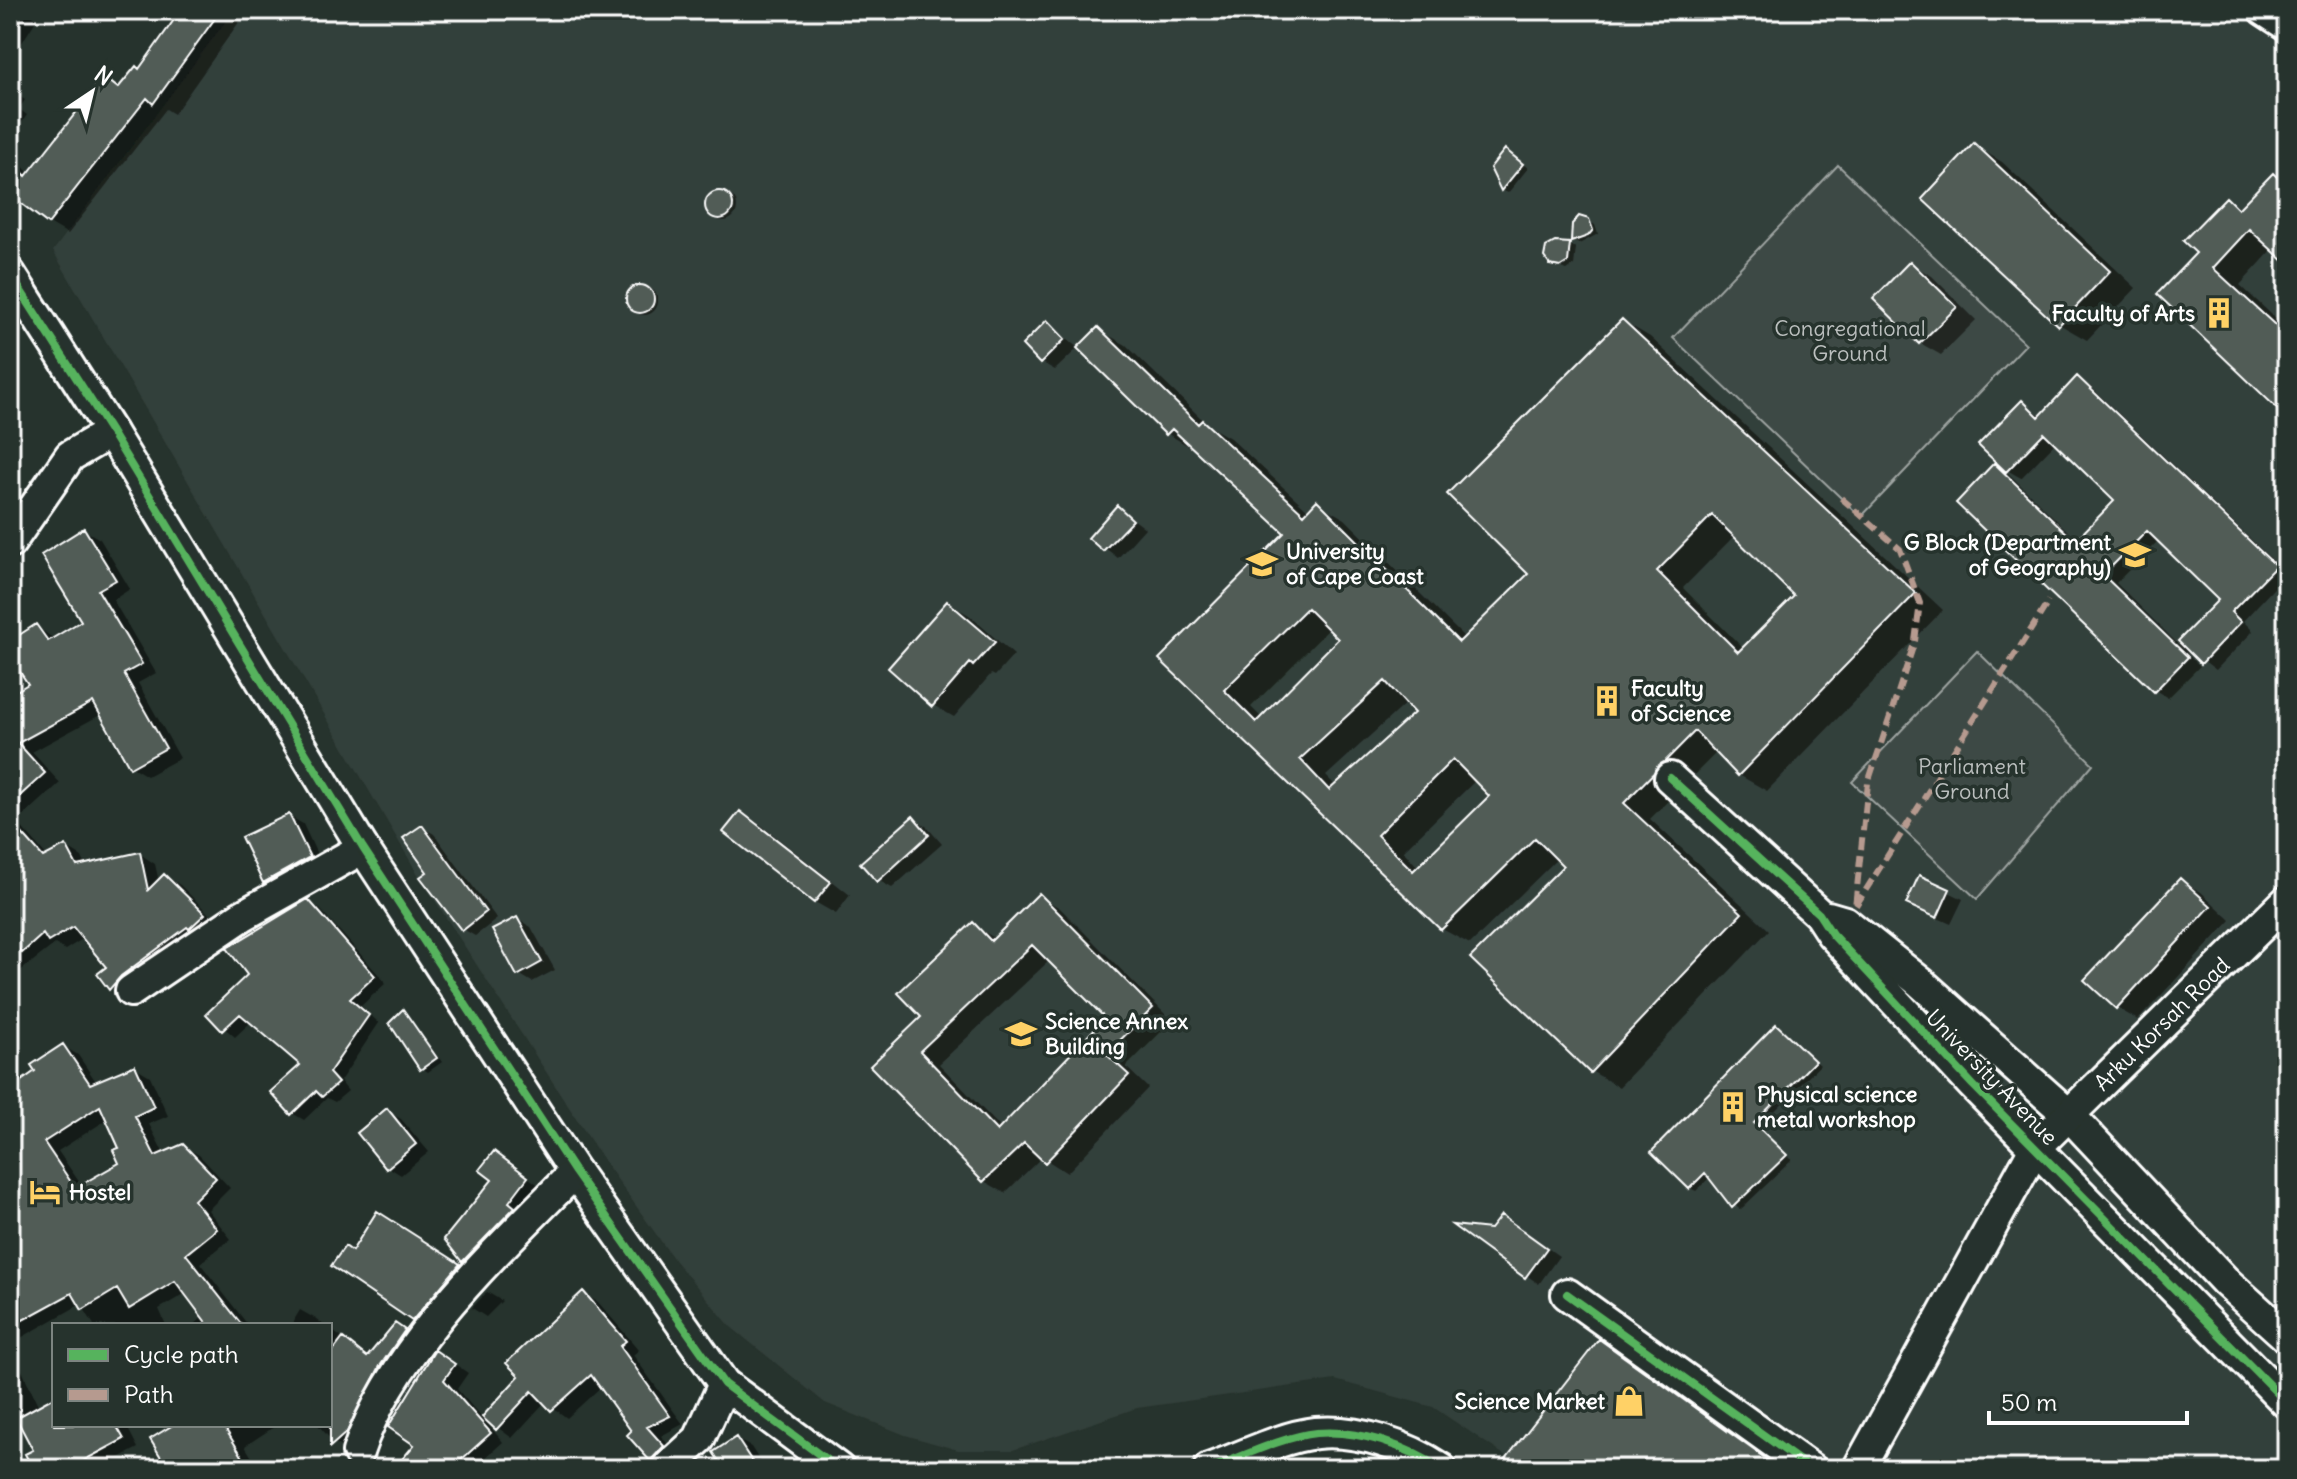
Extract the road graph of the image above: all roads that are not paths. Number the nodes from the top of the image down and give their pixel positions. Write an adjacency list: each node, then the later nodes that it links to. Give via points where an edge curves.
1 (2264, 10): 2 (street)
2 (2287, 25)
3 (10, 274): 4 (street)
4 (111, 432): 5 (street, via 70,456); 7 (street)
5 (10, 543)
6 (1670, 778): 9 (street, University Avenue)
7 (363, 848): 10 (street, via 242,916); 13 (street)
8 (2287, 901): 11 (street, Arku Korsah Road)
9 (1819, 914): 11 (street, University Avenue, via 1845,922 1888,956); 12 (street, University Avenue, via 1832,934)
10 (131, 991)
11 (2070, 1116): 12 (street, Arku Korsah Road); 15 (street, University Avenue, via 2226,1282)
12 (2035, 1148): 17 (street, University Avenue); 25 (street, Arku Korsah Road)
13 (575, 1172): 16 (street); 18 (street, via 467,1282 371,1413)
14 (1567, 1294): 24 (street)
15 (2287, 1337)
16 (724, 1384): 20 (street, via 699,1439); 21 (street)
17 (2287, 1403)
18 (358, 1452)
19 (1273, 1457): 22 (street); 23 (street, via 1315,1433 1362,1435)
20 (666, 1469)
21 (839, 1469)
22 (1209, 1469)
23 (1441, 1469)
24 (1811, 1469)
25 (1858, 1469)

